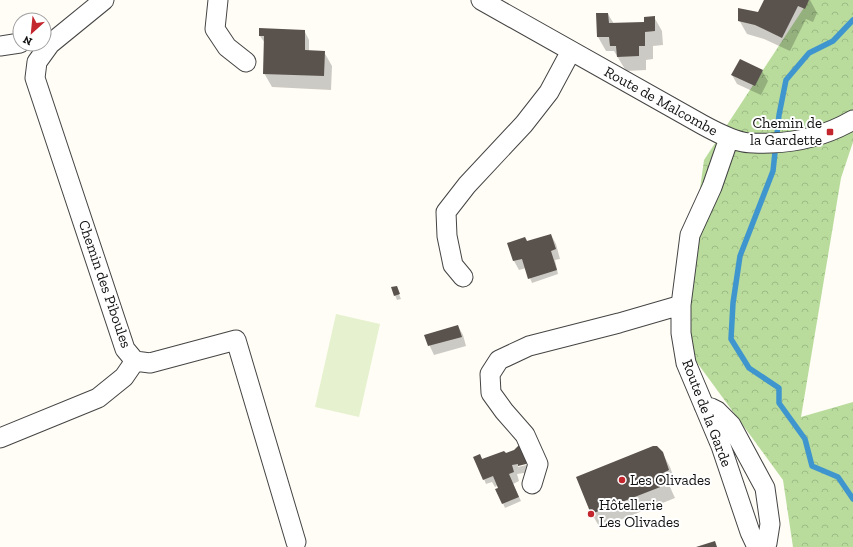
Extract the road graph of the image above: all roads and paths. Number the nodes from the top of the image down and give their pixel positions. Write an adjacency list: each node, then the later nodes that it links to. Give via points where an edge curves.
1 (104, 0): 4 (street, Chemin des Piboules)
2 (218, 0): 9 (street, via 215,29 227,48)
3 (481, 0): 7 (street, Route de Malcombe)
4 (52, 42)
5 (12, 45): 6 (street)
6 (0, 46)
7 (571, 50): 11 (street, Route de Malcombe); 12 (street, via 549,92 446,212 447,236 453,265)
8 (37, 52): 14 (street, Chemin des Piboules, via 35,78 125,349)
9 (246, 62)
10 (851, 123): 11 (street, Route de Malcombe, via 808,139 786,142 754,144)
11 (729, 138): 13 (street, Route de la Garde, via 712,187 690,235)
12 (463, 276)
13 (681, 305): 15 (street, Route de la Garde, via 681,333 686,363); 17 (street, via 529,346 499,360 490,374 491,393 526,435 538,464)
14 (135, 361): 16 (street, via 124,377 98,398); 18 (street, Chemin des Piboules, via 150,363 236,340)
15 (704, 406): 19 (street, Route de la Garde); 20 (street, via 717,411 731,425 765,488 770,524 767,542)
16 (0, 438)
17 (532, 484)
18 (296, 542)
19 (757, 547)
20 (761, 547)

